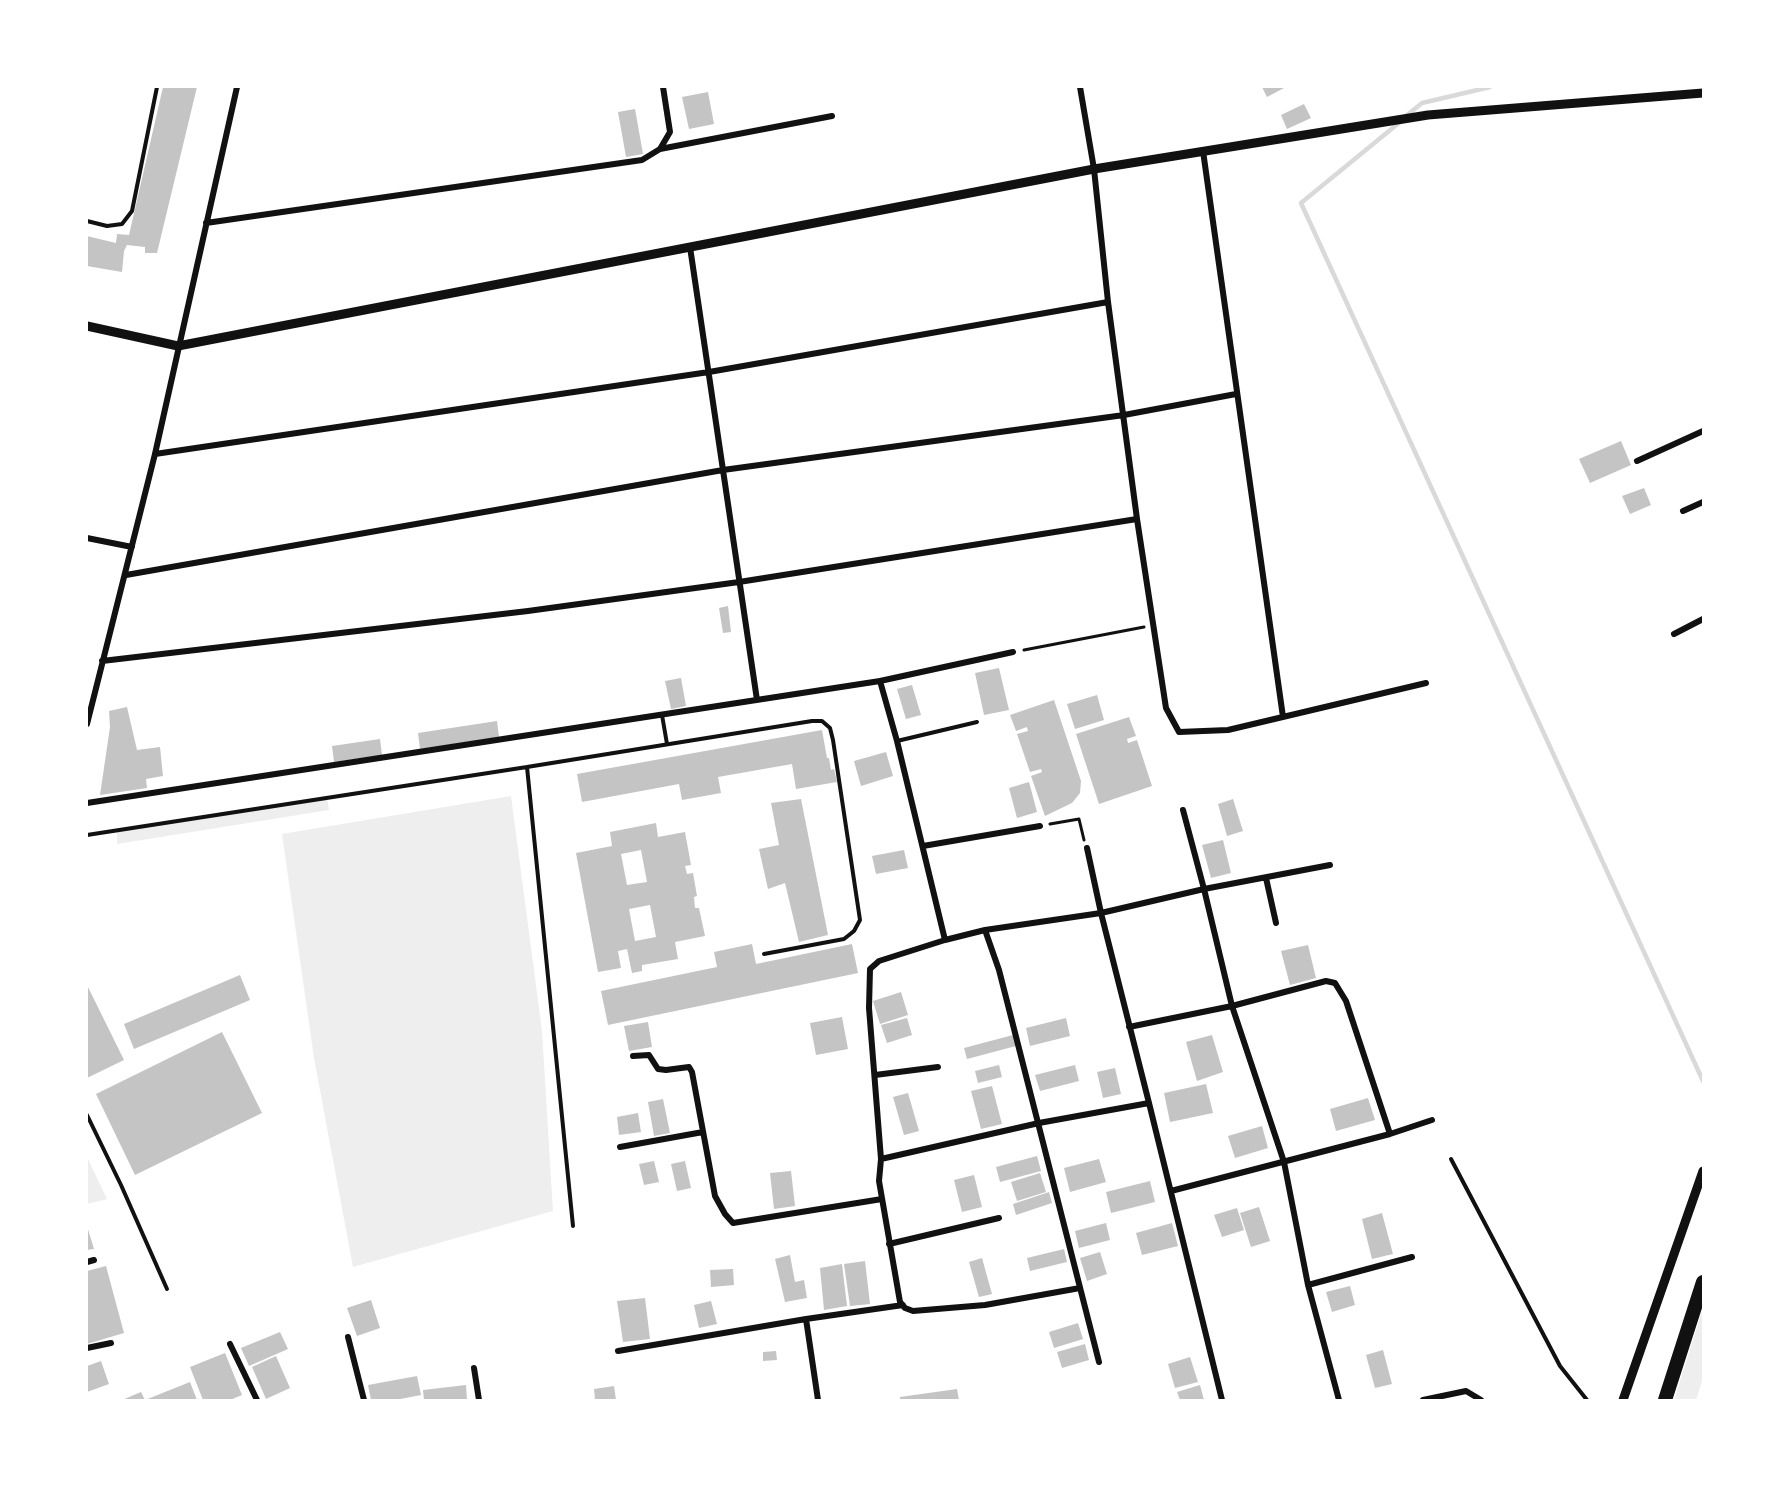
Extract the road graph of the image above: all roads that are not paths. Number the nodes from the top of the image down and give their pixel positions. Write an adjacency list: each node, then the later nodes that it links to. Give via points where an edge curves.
1 (157, 87): 10 (lane, via 132,211 122,224)
2 (237, 87): 11 (street)
3 (663, 87): 7 (street, via 670,132)
4 (1080, 87): 9 (street)
5 (1703, 93): 8 (street, via 1428,116)
6 (832, 117): 7 (street)
7 (660, 149): 11 (street, via 642,160)
8 (1203, 151): 9 (street); 17 (street)
9 (1094, 169): 12 (street); 13 (street)
10 (87, 222)
11 (206, 223): 15 (street)
12 (690, 247): 15 (street); 16 (street)
13 (1108, 302): 16 (street); 18 (street)
14 (87, 326): 15 (street)
15 (178, 346): 20 (street)
16 (708, 372): 20 (street); 22 (street)
17 (1236, 394): 18 (street); 38 (street)
18 (1124, 415): 22 (street); 25 (street)
19 (1703, 431): 21 (street)
20 (155, 454): 27 (street)
21 (1637, 461)
22 (723, 470): 28 (street); 29 (street)
23 (1703, 502): 24 (street)
24 (1683, 511)
25 (1137, 519): 29 (street); 38 (street, via 1166,708 1179,732 1228,730)
26 (87, 538): 27 (street)
27 (132, 547): 28 (street)
28 (126, 575): 33 (street)
29 (740, 582): 33 (street); 36 (street)
30 (1703, 619): 31 (street)
31 (1674, 634)
32 (1013, 652): 34 (street)
33 (102, 661): 40 (street)
34 (880, 681): 36 (street); 41 (street)
35 (1426, 683): 38 (street)
36 (757, 700): 37 (street)
37 (662, 715): 42 (lane); 44 (street)
38 (1283, 717)
39 (977, 722): 41 (lane)
40 (87, 724)
41 (897, 741): 48 (street)
42 (667, 744): 43 (lane); 57 (lane, via 812,721 830,728 860,920 844,939)
43 (527, 767): 47 (lane); 77 (lane)
44 (87, 803)
45 (1182, 810): 52 (street)
46 (1040, 826): 48 (street)
47 (87, 835)
48 (923, 846): 56 (street)
49 (1086, 848): 53 (street)
50 (1330, 865): 51 (street)
51 (1266, 878): 52 (street); 54 (street)
52 (1204, 889): 53 (street); 58 (street)
53 (1101, 914): 55 (street); 59 (street)
54 (1276, 923)
55 (985, 930): 56 (street); 66 (street)
56 (945, 940): 62 (street, via 879,961 870,969)
57 (764, 954)
58 (1232, 1006): 59 (street); 68 (street, via 1326,981 1335,983 1346,1001); 72 (street)
59 (1129, 1027): 63 (street)
60 (633, 1056): 67 (street, via 649,1055 658,1069 689,1067)
61 (938, 1067): 62 (street)
62 (875, 1075): 70 (street)
63 (1149, 1103): 66 (street); 74 (street)
64 (87, 1115): 83 (lane)
65 (1432, 1120): 68 (street)
66 (1039, 1123): 70 (street); 82 (street)
67 (703, 1132): 69 (street); 75 (street, via 715,1196 733,1223)
68 (1390, 1134): 72 (street)
69 (620, 1147)
70 (880, 1159): 75 (street)
71 (1451, 1159): 101 (lane, via 1560,1366)
72 (1284, 1162): 74 (street); 81 (street)
73 (1703, 1171): 102 (street)
74 (1171, 1191): 97 (street)
75 (882, 1199): 78 (street)
76 (999, 1218): 78 (street)
77 (573, 1226)
78 (889, 1244): 84 (street)
79 (1412, 1257): 81 (street)
80 (1703, 1282): 103 (highway)
81 (1308, 1285): 98 (street)
82 (1080, 1288): 84 (street, via 985,1305 913,1311); 91 (street)
83 (167, 1289)
84 (903, 1305): 85 (street)
85 (806, 1319): 90 (street); 96 (street)
86 (348, 1337): 94 (street)
87 (111, 1343): 89 (street)
88 (230, 1344): 93 (street)
89 (87, 1348)
90 (618, 1351)
91 (1099, 1362)
92 (474, 1368): 95 (street)
93 (255, 1400)
94 (364, 1400)
95 (479, 1400)
96 (818, 1400)
97 (1222, 1400)
98 (1339, 1400)
99 (1424, 1400): 100 (street, via 1466,1391)
100 (1481, 1400)
101 (1587, 1400)
102 (1623, 1400)
103 (1665, 1400)

